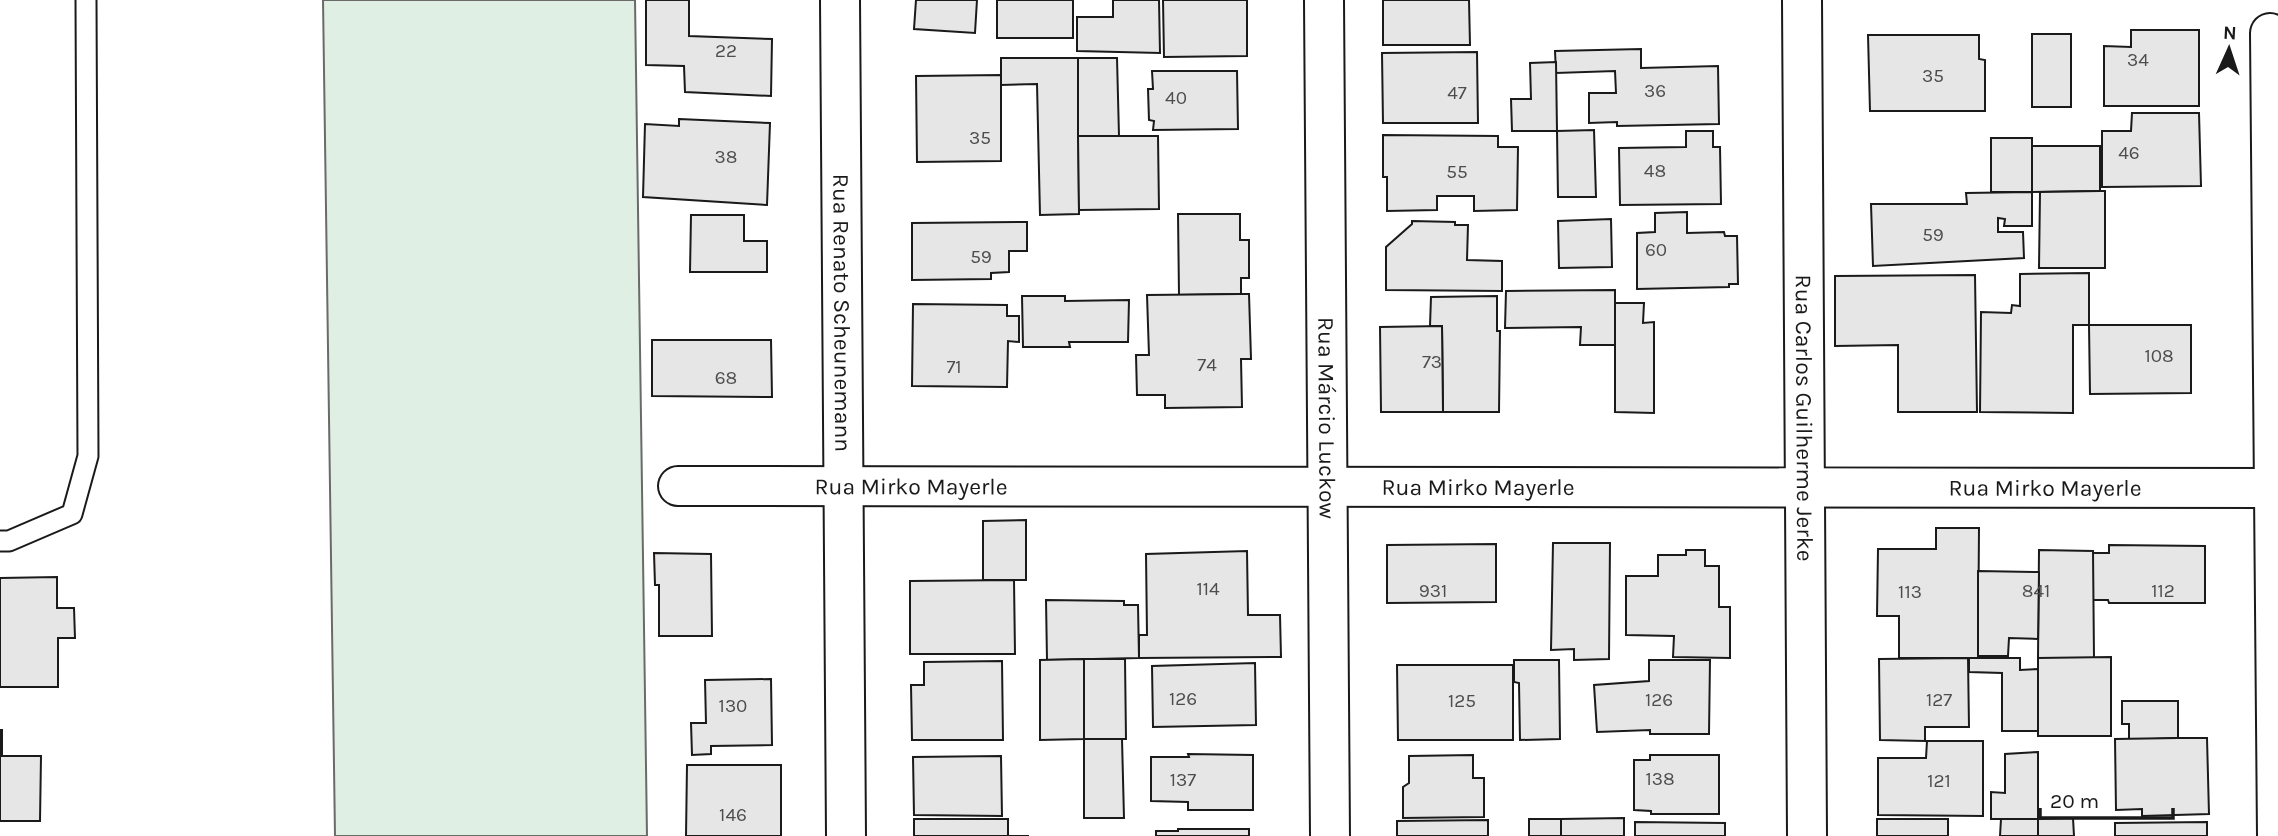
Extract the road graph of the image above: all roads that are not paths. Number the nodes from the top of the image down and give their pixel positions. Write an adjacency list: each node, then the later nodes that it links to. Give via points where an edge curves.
1 (86, 0): 11 (lane, via 88,456 72,514)
2 (840, 0): 7 (street, Rua Renato Scheunemann)
3 (1324, 0): 8 (street, Rua Márcio Luckow)
4 (1802, 0): 9 (street, Rua Carlos Guilherme Jerke)
5 (2270, 33): 10 (street)
6 (678, 486): 7 (street, Rua Mirko Mayerle)
7 (843, 487): 8 (street, Rua Mirko Mayerle); 12 (street, Rua Renato Scheunemann)
8 (1327, 487): 9 (street, Rua Mirko Mayerle); 13 (street, Rua Márcio Luckow)
9 (1805, 488): 10 (street, Rua Mirko Mayerle); 14 (street, Rua Carlos Guilherme Jerke)
10 (2276, 488): 15 (street)
11 (0, 541)
12 (846, 836)
13 (1330, 836)
14 (1807, 836)
15 (2277, 836)

